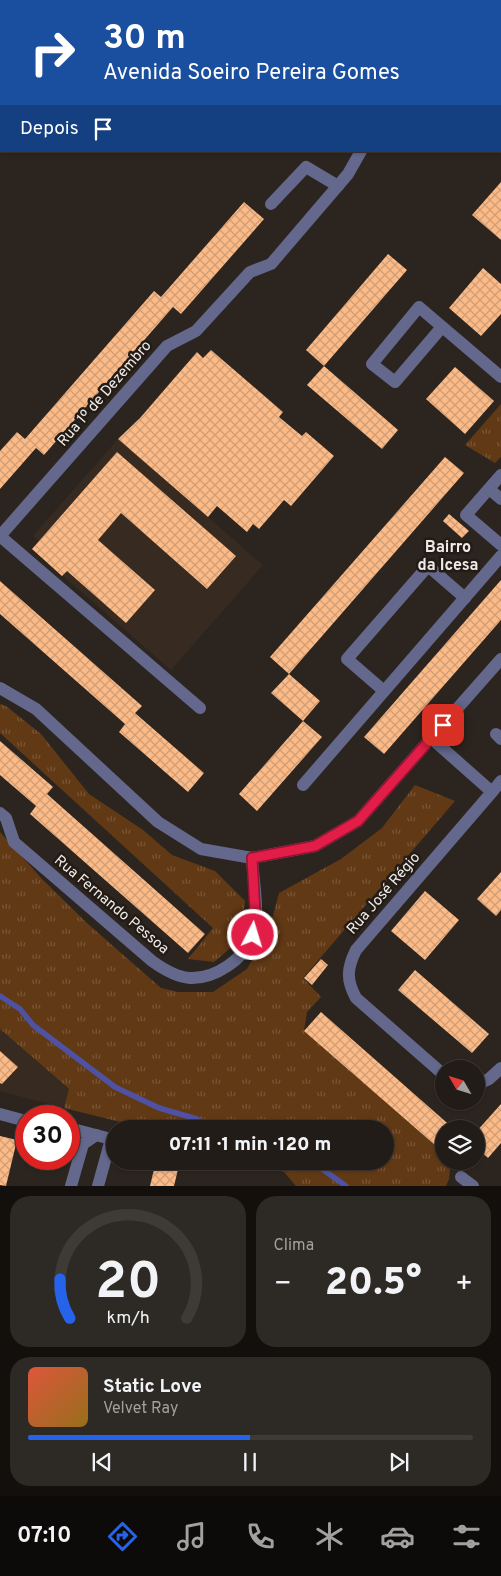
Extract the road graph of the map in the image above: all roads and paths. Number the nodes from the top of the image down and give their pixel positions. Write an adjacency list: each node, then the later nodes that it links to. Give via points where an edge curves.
1 (360, 152): 2 (street, Rua 1º de Dezembro)
2 (338, 186): 3 (street, via 306,167); 9 (street, Rua 1º de Dezembro, via 271,264 250,272 196,331 167,346)
3 (271, 204)
4 (442, 326): 4 (street, via 419,308 372,364 395,382); 5 (street)
5 (501, 377)
6 (501, 475): 7 (street)
7 (489, 489): 8 (street); 10 (street, via 466,515)
8 (501, 499)
9 (0, 536): 16 (street)
10 (501, 545)
11 (501, 556): 12 (street)
12 (465, 598): 15 (street); 15 (street, via 428,566 347,659)
13 (501, 659): 17 (street)
14 (0, 688): 22 (street, via 36,709 158,822 201,849)
15 (384, 691): 19 (street)
16 (200, 708)
17 (431, 738): 20 (street); 22 (street, via 358,821 315,846)
18 (501, 781): 20 (street, Rua José Régio)
19 (304, 785)
20 (492, 792): 23 (street, Rua José Régio, via 356,950 349,969 350,987 356,998)
21 (0, 813): 22 (street, Rua Fernando Pessoa, via 6,818 14,842 79,899 165,971 190,978 219,972 243,953 253,935)
22 (252, 858)
23 (435, 1067)
24 (501, 1068): 25 (street)
25 (485, 1081)
26 (0, 1114): 27 (street)
27 (15, 1118)
28 (80, 1131): 29 (street)
29 (96, 1135): 30 (street, via 83,1144); 34 (street, via 111,1139)
30 (80, 1153)
31 (76, 1170): 33 (street)
32 (460, 1177): 35 (street)
33 (72, 1186)
34 (98, 1186)
35 (473, 1186)

